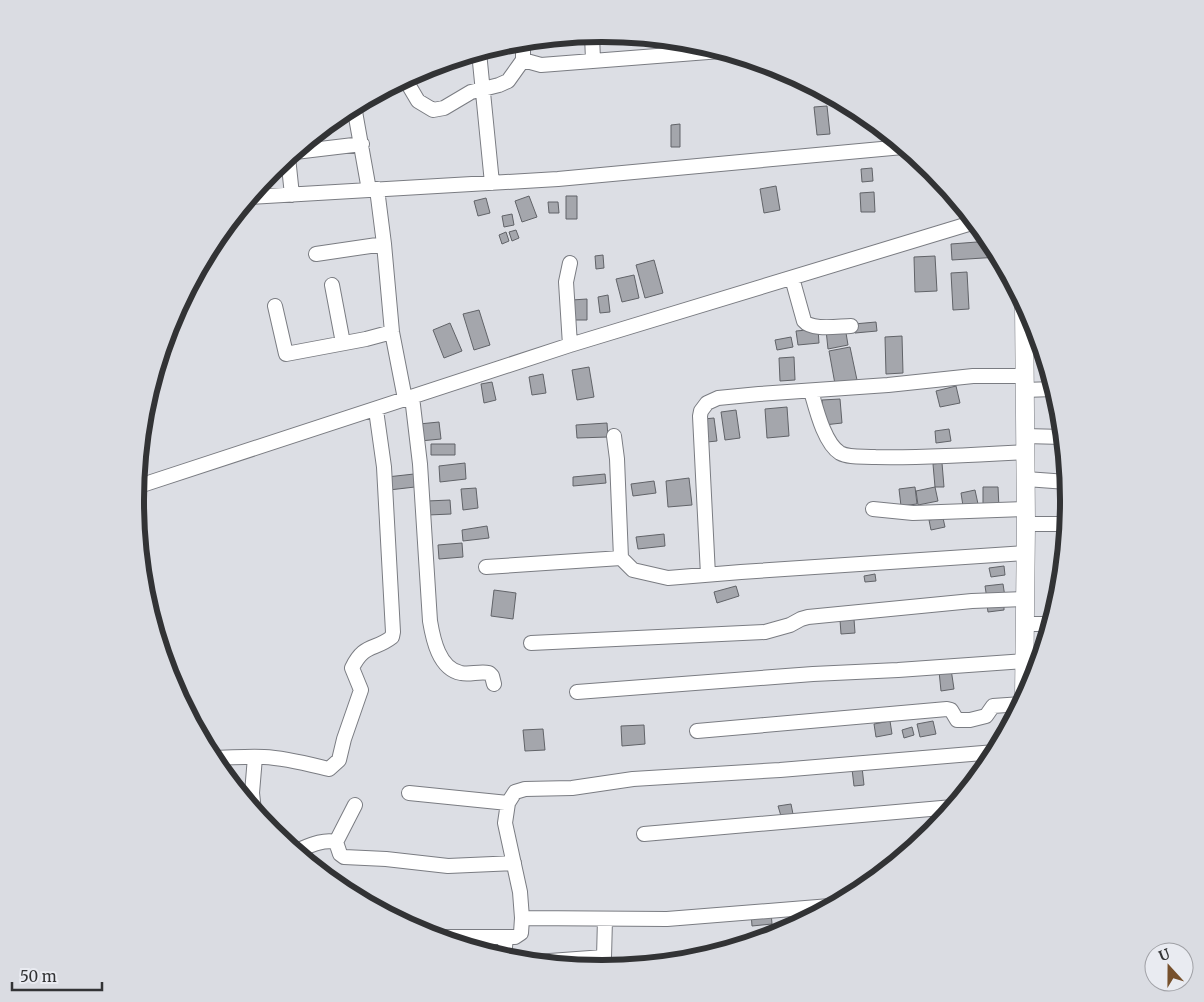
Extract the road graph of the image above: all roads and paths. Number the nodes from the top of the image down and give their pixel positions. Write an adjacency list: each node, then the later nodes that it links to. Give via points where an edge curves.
1 (592, 42): 6 (street)
2 (524, 49): 5 (street)
3 (683, 50): 6 (street)
4 (480, 59): 8 (street)
5 (523, 60): 6 (street, via 541,65); 8 (street, via 508,80)
6 (593, 60)
7 (409, 85): 8 (street, via 418,101 434,110)
8 (482, 89): 14 (street)
9 (356, 115): 10 (street)
10 (362, 144): 12 (street); 15 (street)
11 (894, 148): 14 (street)
12 (307, 151)
13 (289, 166): 16 (street)
14 (492, 183): 15 (street)
15 (373, 190): 16 (street); 19 (street)
16 (292, 194): 17 (street)
17 (260, 196)
18 (968, 224): 22 (street)
19 (384, 244): 20 (street); 27 (street)
20 (316, 254)
21 (570, 263): 29 (street, via 566,282)
22 (792, 278): 26 (street, via 807,324 813,327); 29 (street)
23 (332, 285): 28 (street)
24 (275, 306): 28 (street, via 286,354)
25 (1024, 322): 30 (main road)
26 (851, 326)
27 (392, 332): 28 (street); 33 (street)
28 (343, 343)
29 (570, 345): 33 (street)
30 (1024, 383): 31 (street); 32 (street, via 973,376); 37 (main road)
31 (1046, 387)
32 (811, 391): 37 (street, via 817,414 830,441 841,453 852,456 911,458); 47 (street, via 718,398 703,407 700,416)
33 (408, 398): 34 (street); 54 (street, via 420,464 434,641 442,659 451,668 459,673 488,673)
34 (376, 410): 40 (street); 59 (street, via 384,467 392,637 363,651 352,668 361,690 335,766 329,769 298,761)
35 (614, 436): 45 (street)
36 (1057, 438): 37 (street)
37 (1025, 444): 38 (main road)
38 (1026, 479): 39 (street); 42 (main road)
39 (1060, 481)
40 (144, 484)
41 (873, 509): 42 (street)
42 (1026, 517): 43 (street); 44 (main road)
43 (1060, 523)
44 (1026, 553): 47 (street); 48 (main road)
45 (621, 558): 46 (street); 47 (street, via 633,570 668,578)
46 (486, 567)
47 (708, 575)
48 (1024, 599): 49 (main road); 51 (street, via 963,601 808,617 765,632)
49 (1025, 624): 50 (street); 52 (main road)
50 (1044, 624)
51 (531, 643)
52 (1024, 661): 53 (main road); 55 (street)
53 (1024, 680)
54 (494, 684)
55 (577, 692)
56 (1013, 705): 57 (street, via 993,706 986,716 966,720 956,720 952,710 947,709)
57 (697, 731)
58 (985, 753): 63 (street, via 633,779 572,788 525,789 515,792)
59 (255, 757): 60 (street); 62 (street)
60 (222, 758)
61 (409, 793): 63 (street)
62 (253, 798)
63 (508, 802): 69 (street, via 505,823)
64 (355, 805): 67 (street)
65 (943, 807): 66 (street)
66 (644, 834)
67 (336, 842): 68 (street, via 322,841); 69 (street, via 344,857 448,866)
68 (303, 848)
69 (514, 863): 71 (street)
70 (814, 907): 72 (street, via 668,919)
71 (522, 918): 72 (street); 74 (street, via 521,933)
72 (605, 918): 76 (street, via 604,957)
73 (461, 937): 74 (street)
74 (506, 937): 75 (street)
75 (505, 949)
76 (575, 959)

